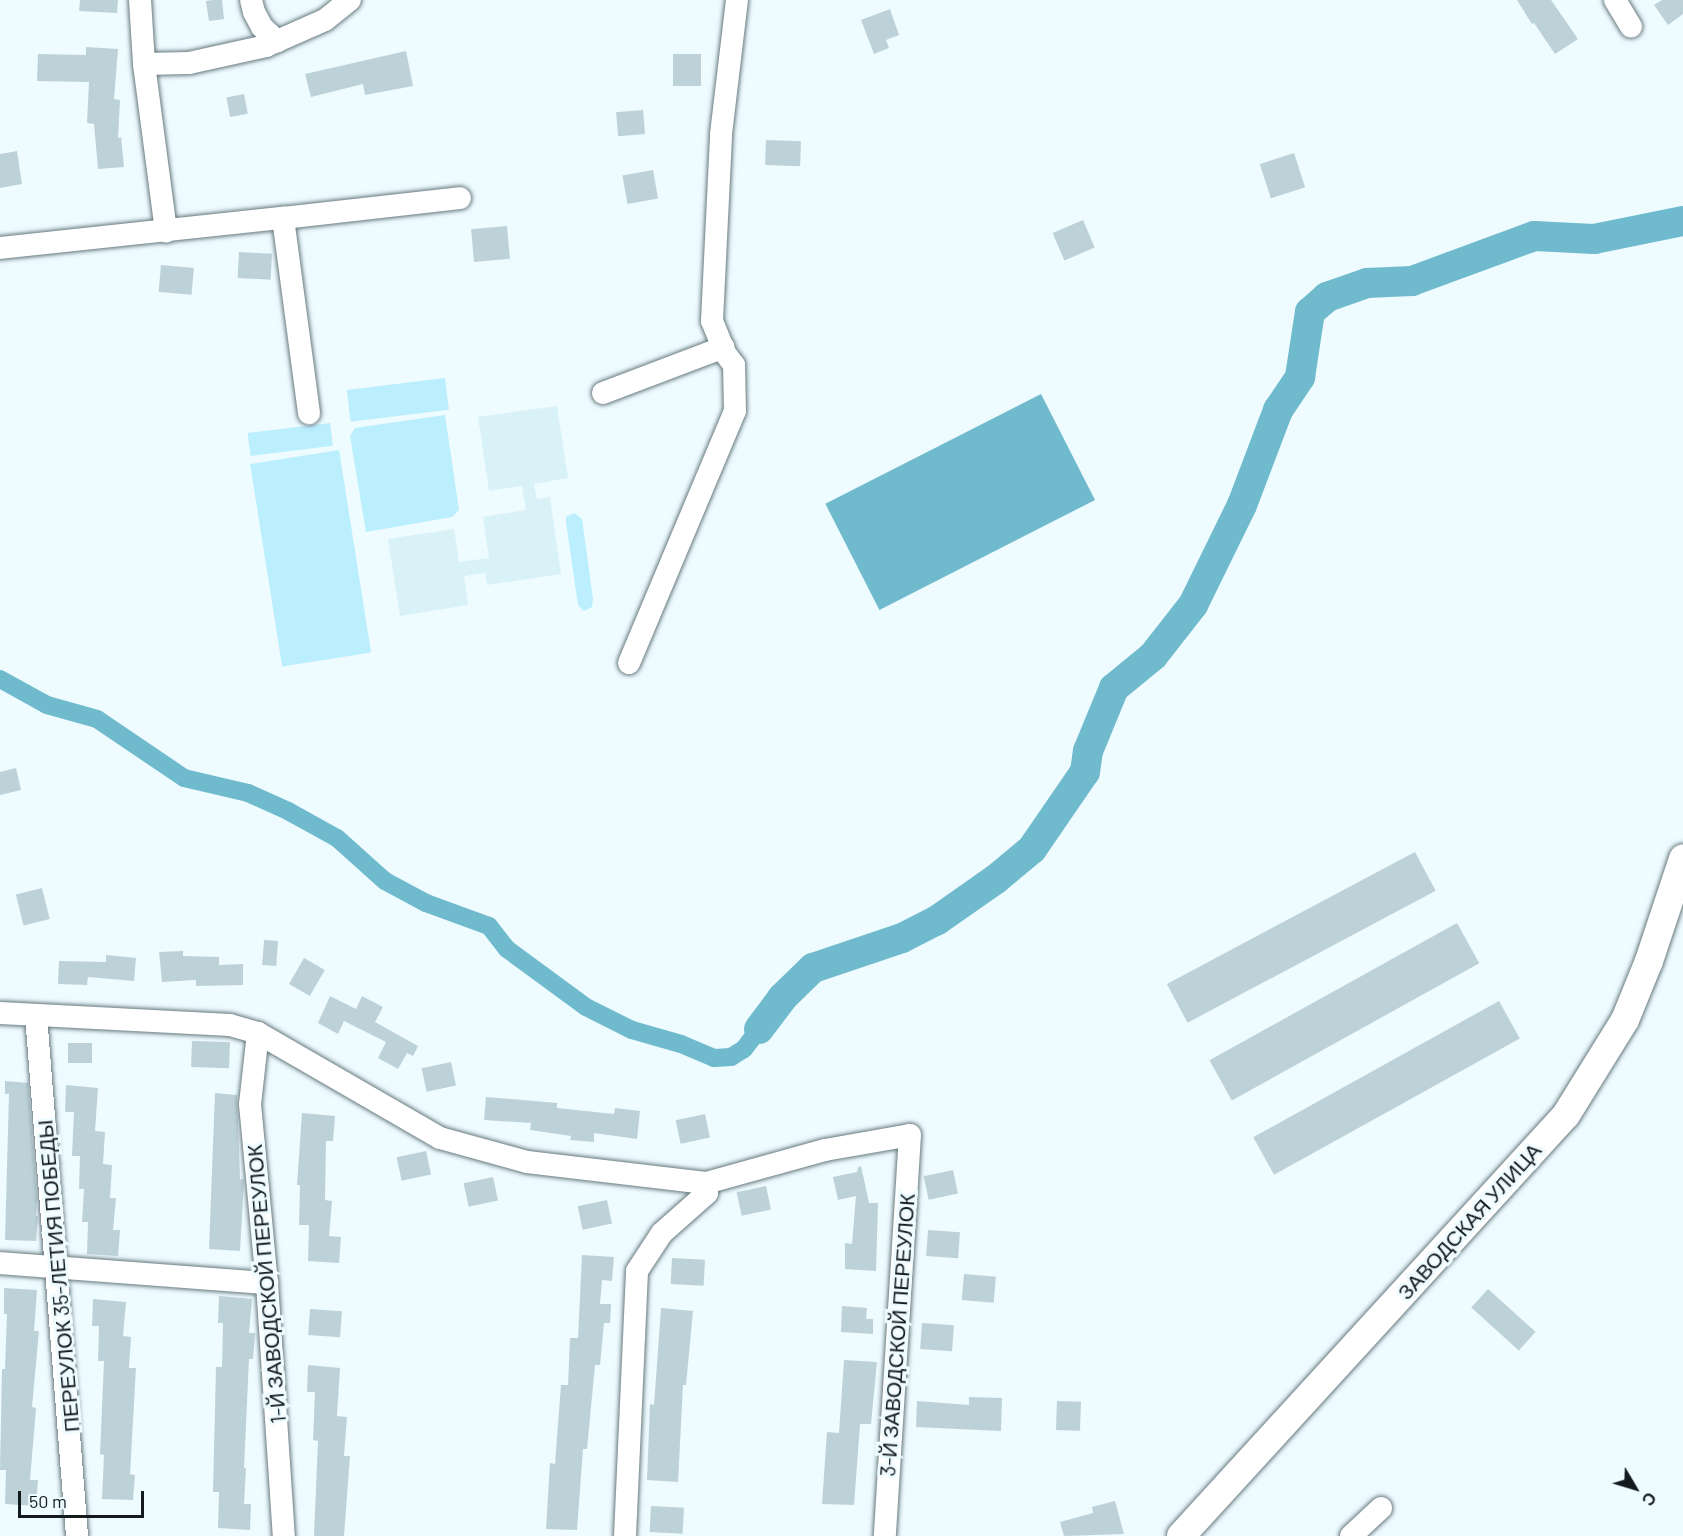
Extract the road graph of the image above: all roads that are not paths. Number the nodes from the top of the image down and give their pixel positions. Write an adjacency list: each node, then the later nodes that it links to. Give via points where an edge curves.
1 (140, 0): 8 (street)
2 (251, 0): 7 (street, via 262,27)
3 (350, 0): 7 (street, via 325,20)
4 (737, 0): 13 (street, via 721,134 712,321)
5 (1615, 0): 6 (street)
6 (1631, 27)
7 (277, 41): 8 (street, via 189,63)
8 (144, 64): 11 (street)
9 (460, 198): 10 (street)
10 (283, 218): 11 (street); 15 (street)
11 (166, 232): 12 (street)
12 (0, 248)
13 (724, 347): 14 (street); 16 (street, via 734,365 735,411)
14 (603, 393)
15 (309, 413)
16 (630, 663)
17 (1683, 859): 30 (main road, ЗАВОДСКАЯ УЛИЦА, via 1649,962 1624,1020 1566,1115)
18 (0, 1013): 19 (street)
19 (36, 1015): 20 (street, via 230,1025); 23 (street, ПЕРЕУЛОК 35-ЛЕТИЯ ПОБЕДЫ)
20 (258, 1033): 21 (street, via 440,1138 527,1162); 24 (street, 1-Й ЗАВОДСКОЙ ПЕРЕУЛОК, via 250,1104)
21 (706, 1183): 28 (street, via 707,1193 662,1233 637,1271); 29 (street, 3-Й ЗАВОДСКОЙ ПЕРЕУЛОК, via 825,1150 910,1135)
22 (0, 1263): 23 (street)
23 (58, 1267): 24 (street); 26 (street, ПЕРЕУЛОК 35-ЛЕТИЯ ПОБЕДЫ)
24 (267, 1283): 27 (street, 1-Й ЗАВОДСКОЙ ПЕРЕУЛОК)
25 (1381, 1508): 31 (street)
26 (77, 1536)
27 (284, 1536)
28 (625, 1536)
29 (885, 1536)
30 (1181, 1536)
31 (1351, 1536)

